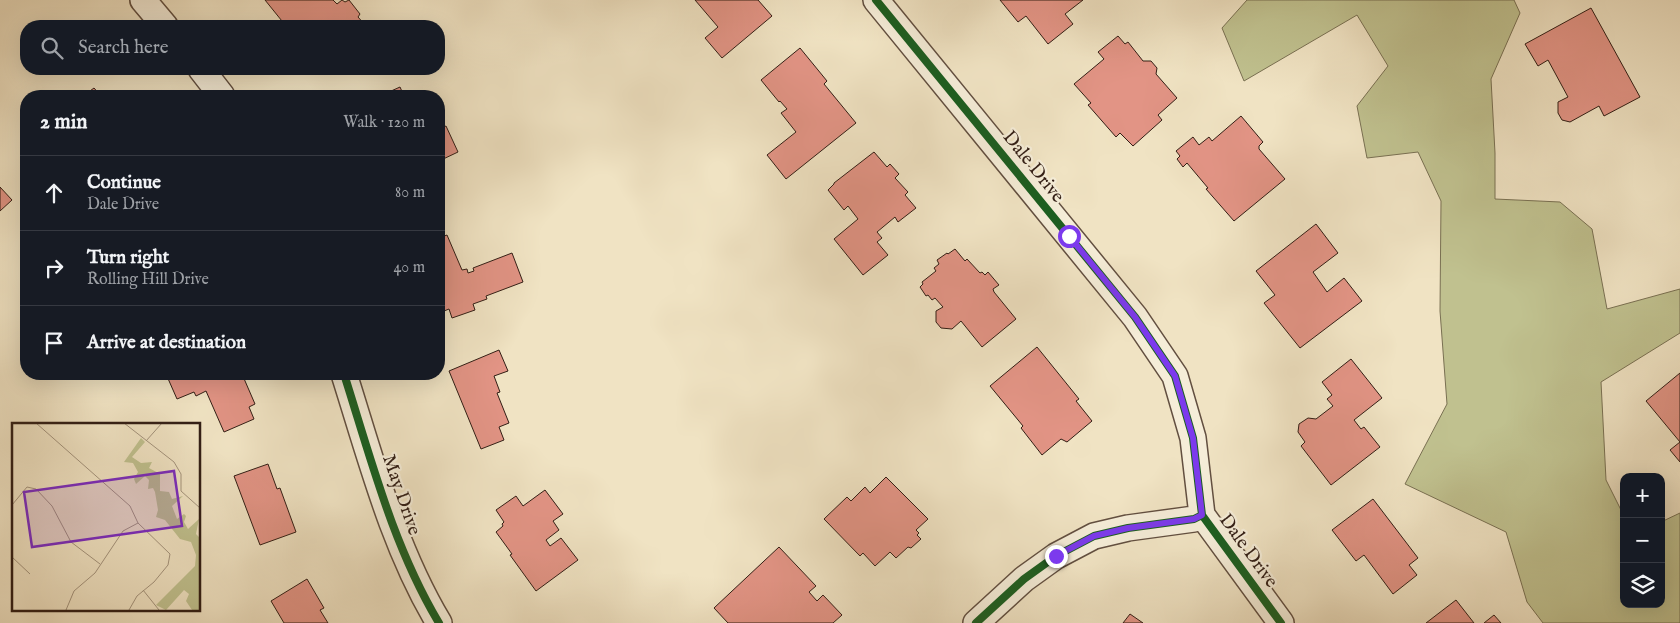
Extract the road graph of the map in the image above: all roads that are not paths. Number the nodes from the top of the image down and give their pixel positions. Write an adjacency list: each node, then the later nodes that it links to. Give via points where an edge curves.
1 (143, 0): 3 (street)
2 (876, 0): 7 (street, Dale Drive, via 1135,317 1175,376 1193,438)
3 (160, 20)
4 (206, 75): 5 (street)
5 (217, 90)
6 (346, 380): 8 (street, May Drive, via 391,524 424,599)
7 (1202, 515): 9 (street, via 1094,536 1056,556 1024,579); 10 (street, Dale Drive)
8 (439, 623)
9 (976, 623)
10 (1281, 623)

